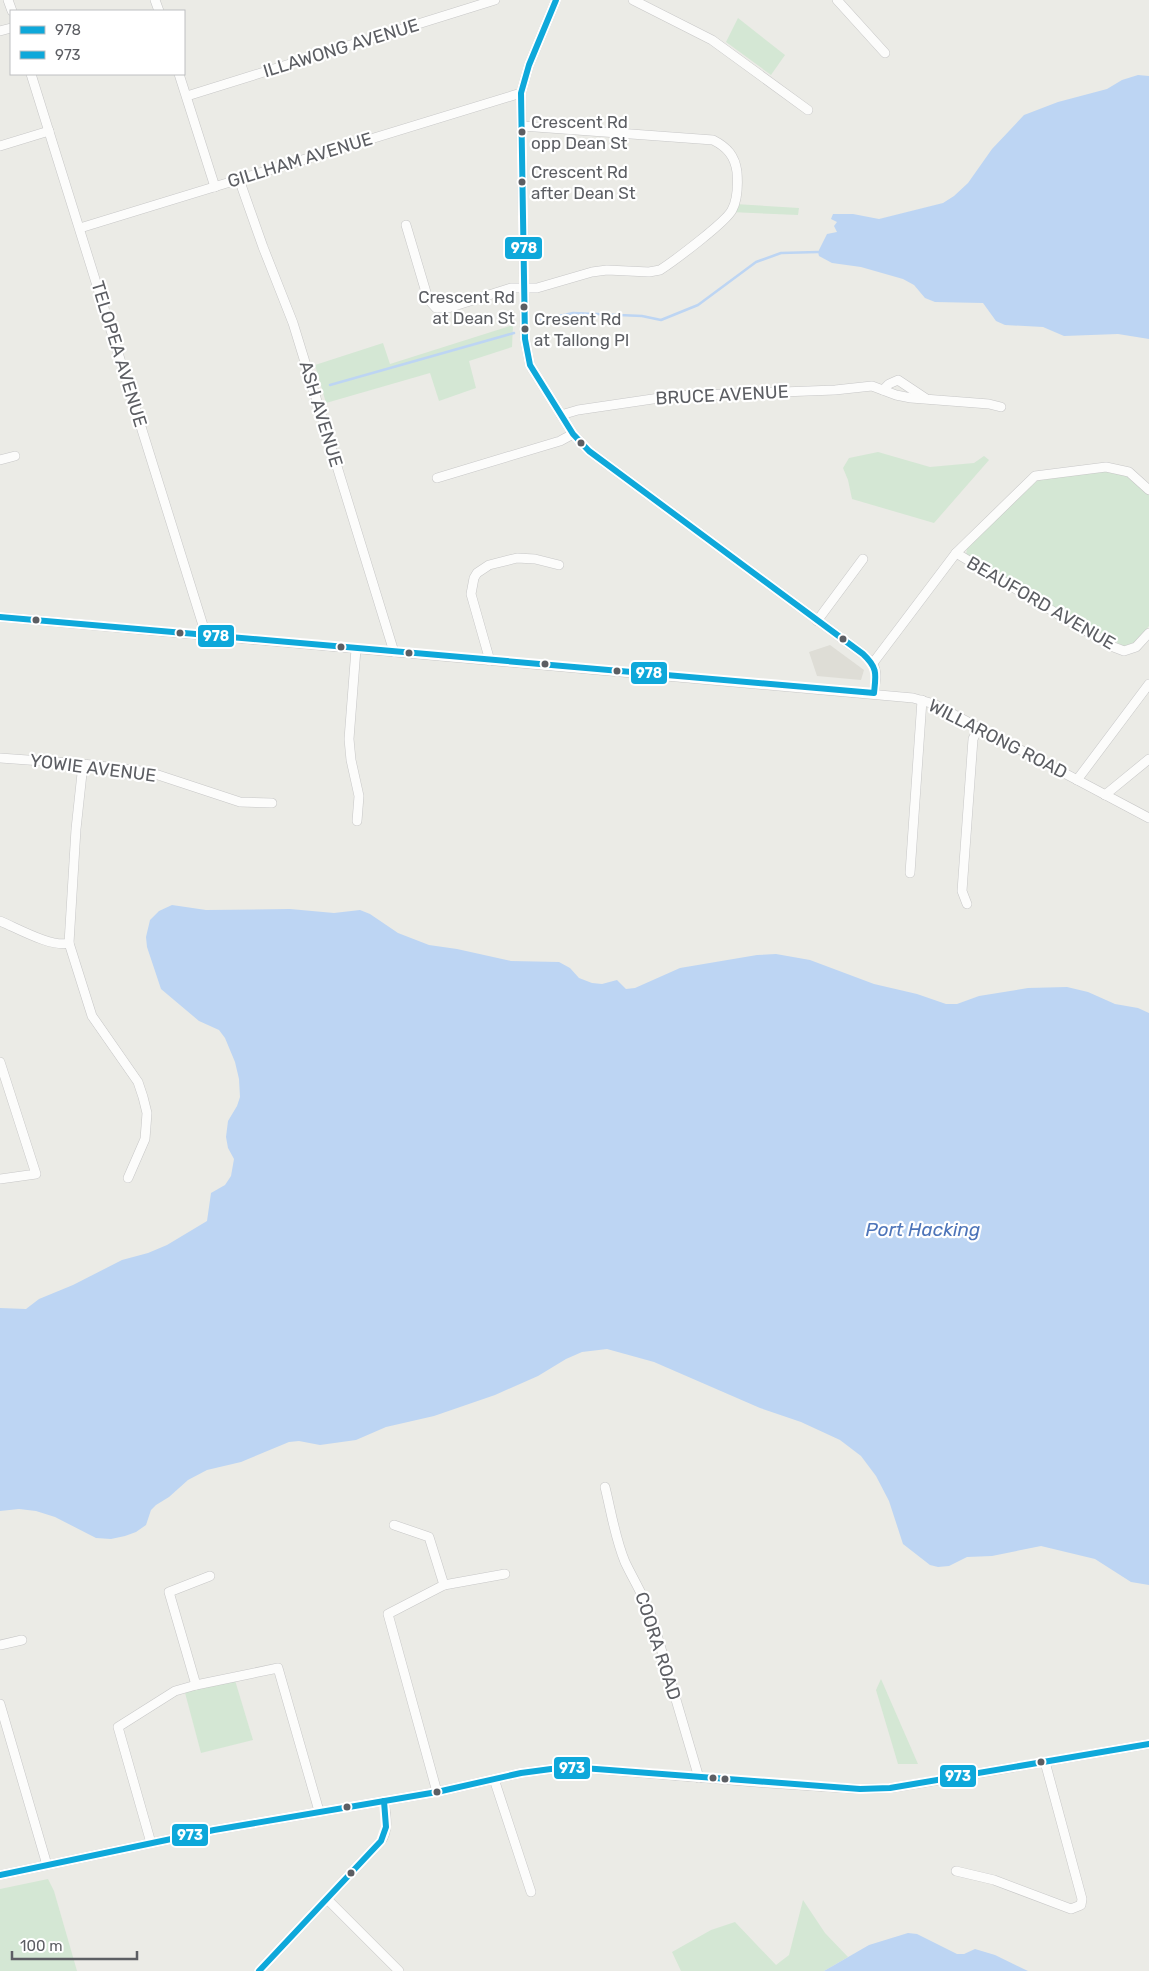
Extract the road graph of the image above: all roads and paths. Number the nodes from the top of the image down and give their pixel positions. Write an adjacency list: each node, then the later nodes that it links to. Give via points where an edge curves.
1 (495, 0): 9 (street, ILLAWONG AVENUE)
2 (556, 0): 8 (street)
3 (634, 0): 10 (street, via 712,40)
4 (837, 0): 5 (street)
5 (885, 52)
6 (31, 75): 12 (street, TELOPEA AVENUE)
7 (180, 75): 9 (street)
8 (521, 93): 11 (street); 14 (street, GILLHAM AVENUE)
9 (187, 96): 15 (street)
10 (808, 110)
11 (522, 126): 18 (street); 18 (street, via 713,140 728,150 737,176 737,193 731,212 660,270 599,271 537,288)
12 (49, 131): 13 (street); 17 (street, TELOPEA AVENUE)
13 (0, 146)
14 (239, 179): 15 (street, GILLHAM AVENUE); 36 (street, ASH AVENUE, via 293,323)
15 (215, 186): 17 (street, GILLHAM AVENUE)
16 (406, 225): 18 (street, via 428,299 436,308 448,308 511,288)
17 (80, 228): 34 (street, TELOPEA AVENUE)
18 (524, 288): 22 (street, via 527,358)
19 (883, 390): 20 (street, BRUCE AVENUE); 20 (street, BRUCE AVENUE, via 898,380); 22 (street, BRUCE AVENUE, via 872,386 672,396)
20 (927, 400): 21 (street, BRUCE AVENUE)
21 (1001, 406)
22 (561, 415): 23 (street)
23 (573, 434): 26 (street, via 560,441); 32 (street, via 588,451)
24 (15, 456): 25 (street)
25 (0, 460)
26 (437, 478)
27 (1149, 490): 28 (street, BEAUFORD AVENUE, via 1129,472 1106,467 1035,476)
28 (956, 553): 33 (street, BEAUFORD AVENUE, via 1124,651 1136,647); 38 (street, BEAUFORD AVENUE)
29 (863, 558): 32 (street)
30 (558, 565): 37 (street, via 517,558 489,565 477,573 471,594)
31 (0, 617): 34 (street, WILLARONG ROAD)
32 (817, 621): 38 (street)
33 (1149, 633)
34 (206, 636): 35 (street, WILLARONG ROAD)
35 (356, 649): 36 (street, WILLARONG ROAD); 50 (street, via 349,739 359,796)
36 (394, 652): 37 (street, WILLARONG ROAD)
37 (490, 661): 40 (street, WILLARONG ROAD)
38 (873, 663): 40 (street, via 876,674)
39 (1149, 684): 46 (street)
40 (874, 694): 41 (street, WILLARONG ROAD)
41 (922, 700): 42 (street, WILLARONG ROAD); 51 (street)
42 (979, 727): 46 (street, WILLARONG ROAD); 52 (street, via 973,739 967,804 962,891)
43 (0, 758): 45 (street, YOWIE AVENUE)
44 (1149, 759): 47 (street)
45 (83, 764): 48 (street, YOWIE AVENUE, via 158,774 240,802); 54 (street)
46 (1077, 780): 47 (street, WILLARONG ROAD)
47 (1105, 795): 49 (street, WILLARONG ROAD)
48 (272, 803)
49 (1149, 818)
50 (357, 821)
51 (910, 873)
52 (967, 904)
53 (0, 921): 54 (street, via 54,943)
54 (69, 943): 56 (street, via 92,1016 138,1082 144,1097 147,1113 145,1139)
55 (0, 1062): 57 (street, via 36,1174)
56 (128, 1178)
57 (0, 1179)
58 (605, 1487): 69 (street, COORA ROAD, via 623,1554 652,1618)
59 (394, 1525): 62 (street, via 429,1537)
60 (505, 1574): 62 (street)
61 (210, 1576): 65 (street, via 169,1592)
62 (444, 1585): 71 (street, via 388,1614)
63 (22, 1640): 64 (street)
64 (0, 1645)
65 (196, 1685): 73 (street, via 278,1668); 74 (street, via 175,1691 118,1727)
66 (0, 1704): 75 (street)
67 (1149, 1744): 68 (street)
68 (1046, 1762): 69 (street, via 890,1788 860,1789); 76 (street, via 1081,1905 1071,1909 994,1880)
69 (699, 1778): 70 (street, via 583,1768 536,1770)
70 (494, 1779): 71 (street); 78 (street)
71 (437, 1792): 72 (street)
72 (384, 1802): 73 (street); 79 (street, via 384,1835 371,1854)
73 (319, 1811): 74 (street)
74 (151, 1843): 75 (street)
75 (47, 1865): 77 (street)
76 (956, 1871)
77 (0, 1875)
78 (531, 1892)
79 (327, 1899): 80 (street); 81 (street)
80 (259, 1971)
81 (399, 1971)

